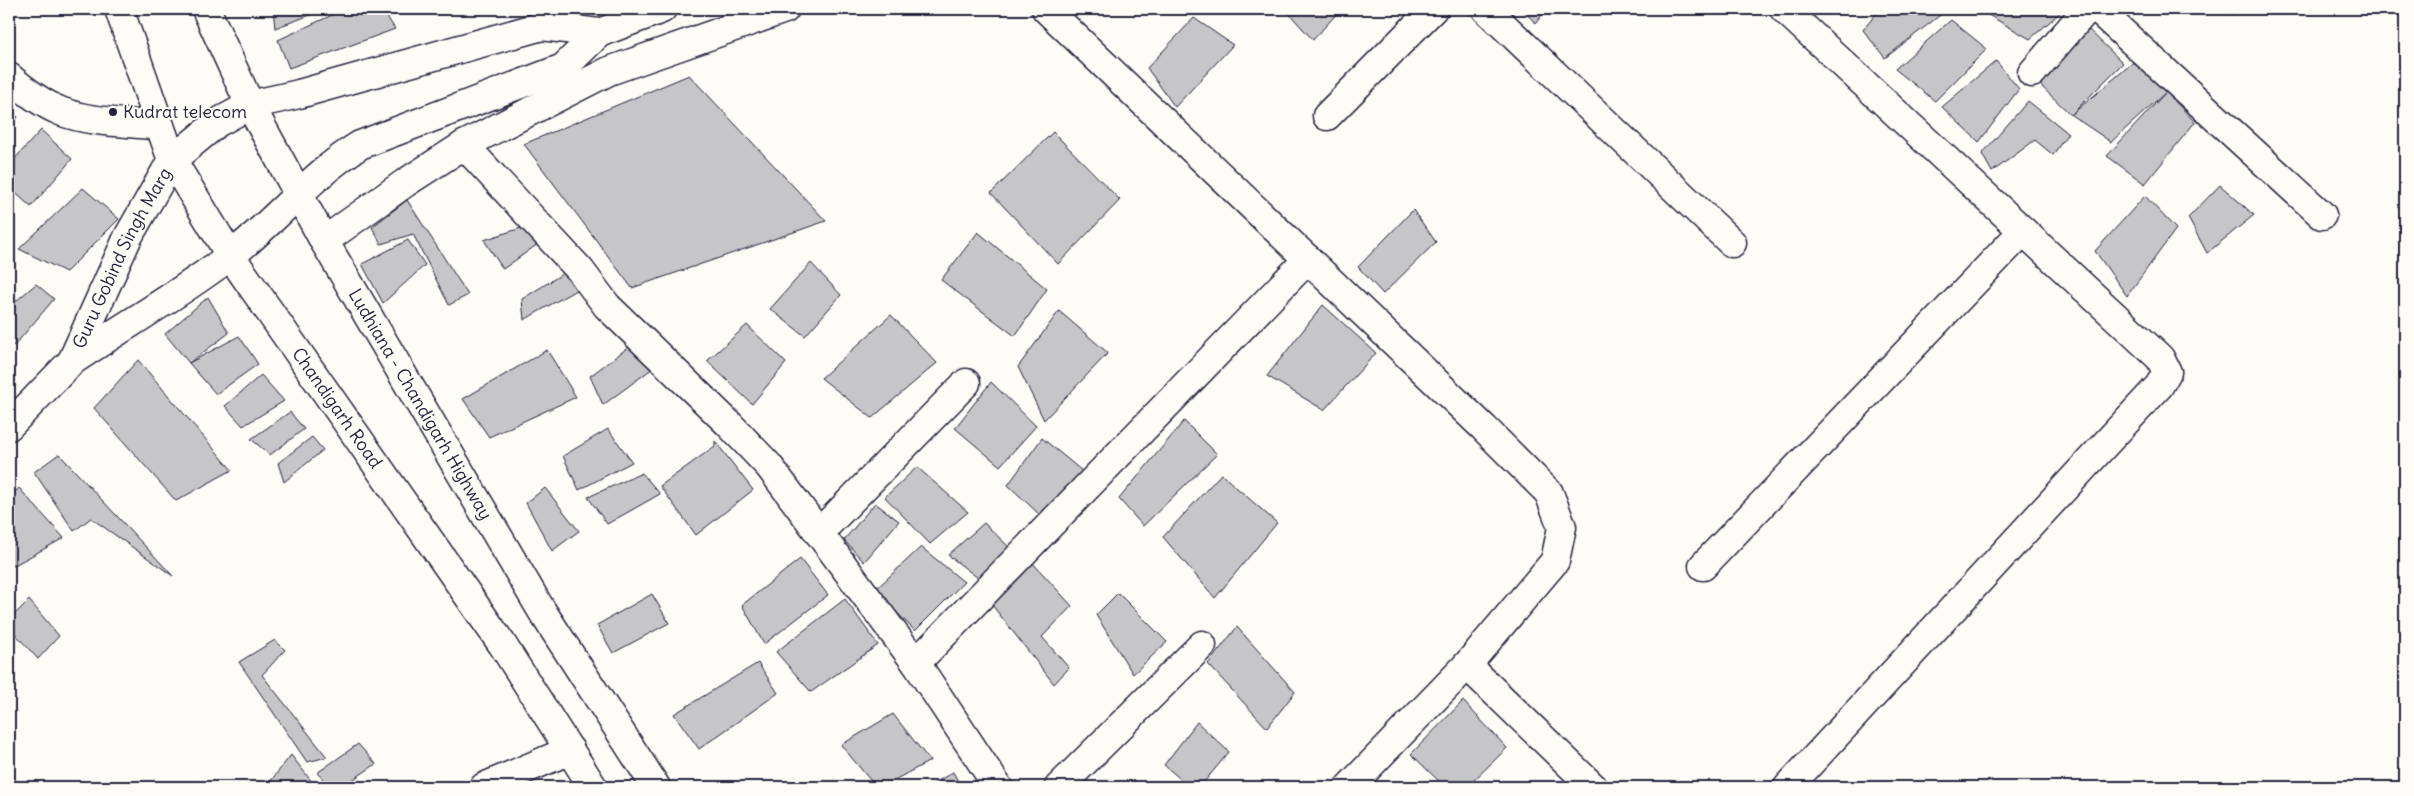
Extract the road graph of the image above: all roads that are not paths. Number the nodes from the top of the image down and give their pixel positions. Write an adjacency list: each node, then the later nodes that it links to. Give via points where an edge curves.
1 (119, 9): 16 (street, Chandigarh Road)
2 (206, 9): 14 (street, Ludhiana - Chandigarh Highway)
3 (662, 9): 11 (street)
4 (784, 9): 17 (street, via 609,71)
5 (1046, 9): 25 (street)
6 (1434, 9): 15 (street)
7 (1486, 9): 23 (street)
8 (1784, 9): 21 (street)
9 (2087, 9): 12 (street)
10 (2097, 9): 20 (street)
11 (599, 33): 14 (street, Guru Gobind Singh Marg, via 542,26); 19 (street, via 563,68 360,146 339,158)
12 (2032, 72)
13 (9, 77): 16 (street, via 60,111 90,119)
14 (250, 105): 18 (street, Guru Gobind Singh Marg, via 217,123); 19 (street, Ludhiana - Chandigarh Highway)
15 (1327, 116)
16 (159, 126): 18 (street, Chandigarh Road)
17 (464, 145): 22 (street, via 404,183); 29 (street, via 580,270 606,306 769,466)
18 (172, 160): 24 (street, Chandigarh Road); 26 (street, Guru Gobind Singh Marg, via 128,237)
19 (298, 193): 22 (street, Ludhiana - Chandigarh Highway); 24 (street)
20 (2322, 215)
21 (2023, 231): 30 (street); 42 (street, via 2160,358 2167,372 2146,401)
22 (324, 241): 37 (street, Ludhiana - Chandigarh Highway, via 542,610)
23 (1732, 243)
24 (230, 255): 26 (street); 34 (street, Chandigarh Road, via 502,644)
25 (1308, 260): 32 (street); 33 (street, via 1549,493 1562,527 1555,561)
26 (72, 361): 28 (street, Guru Gobind Singh Marg)
27 (966, 382): 29 (street)
28 (9, 426)
29 (819, 533): 32 (street)
30 (1703, 566)
31 (1202, 645): 39 (street)
32 (916, 663): 38 (street)
33 (1467, 665): 40 (street); 41 (street)
34 (570, 750): 35 (street); 36 (street, Chandigarh Road)
35 (484, 787)
36 (593, 787)
37 (656, 787)
38 (998, 787)
39 (1059, 787)
40 (1349, 787)
41 (1593, 787)
42 (1788, 787)

